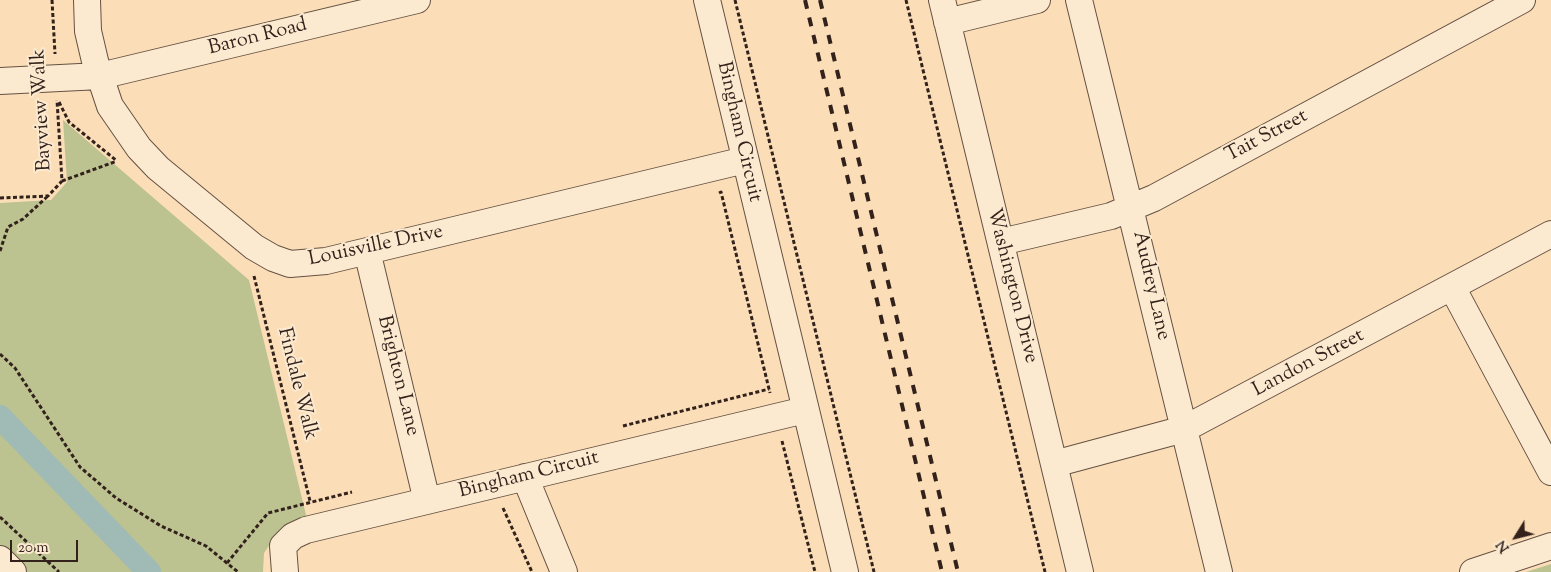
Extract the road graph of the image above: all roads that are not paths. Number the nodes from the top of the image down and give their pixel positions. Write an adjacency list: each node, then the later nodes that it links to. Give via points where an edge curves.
1 (86, 0): 8 (street, Louisville Drive, via 88,31)
2 (417, 0): 8 (street, Baron Road)
3 (707, 0): 10 (street, Bingham Circuit)
4 (1037, 0): 7 (street)
5 (1079, 0): 11 (street, Audrey Lane)
6 (1522, 0): 11 (street, Tait Street)
7 (945, 11): 13 (street, Washington Drive)
8 (100, 76): 9 (street, Baron Road); 14 (street, Louisville Drive, via 110,106 139,148 158,168 254,247 290,264 326,261)
9 (0, 81)
10 (745, 160): 14 (street, Louisville Drive); 16 (street, Bingham Circuit)
11 (1132, 209): 13 (street, Tait Street); 17 (street, Audrey Lane)
12 (1551, 234): 15 (street, Landon Street)
13 (1000, 242): 18 (street, Washington Drive)
14 (367, 251): 21 (street, Brighton Lane)
15 (1452, 287): 17 (street, Landon Street); 19 (street)
16 (805, 410): 20 (street, Bingham Circuit); 27 (street, Bingham Circuit)
17 (1184, 429): 18 (street, Landon Street); 29 (street, Audrey Lane)
18 (1054, 464): 28 (street, Washington Drive)
19 (1551, 472)
20 (525, 477): 21 (street, Bingham Circuit); 26 (street)
21 (427, 501): 25 (street, Bingham Circuit, via 306,530 293,536 283,546)
22 (1551, 546): 30 (street)
23 (0, 559): 24 (street)
24 (13, 572)
25 (285, 572)
26 (564, 572)
27 (845, 572)
28 (1080, 572)
29 (1219, 572)
30 (1473, 572)

